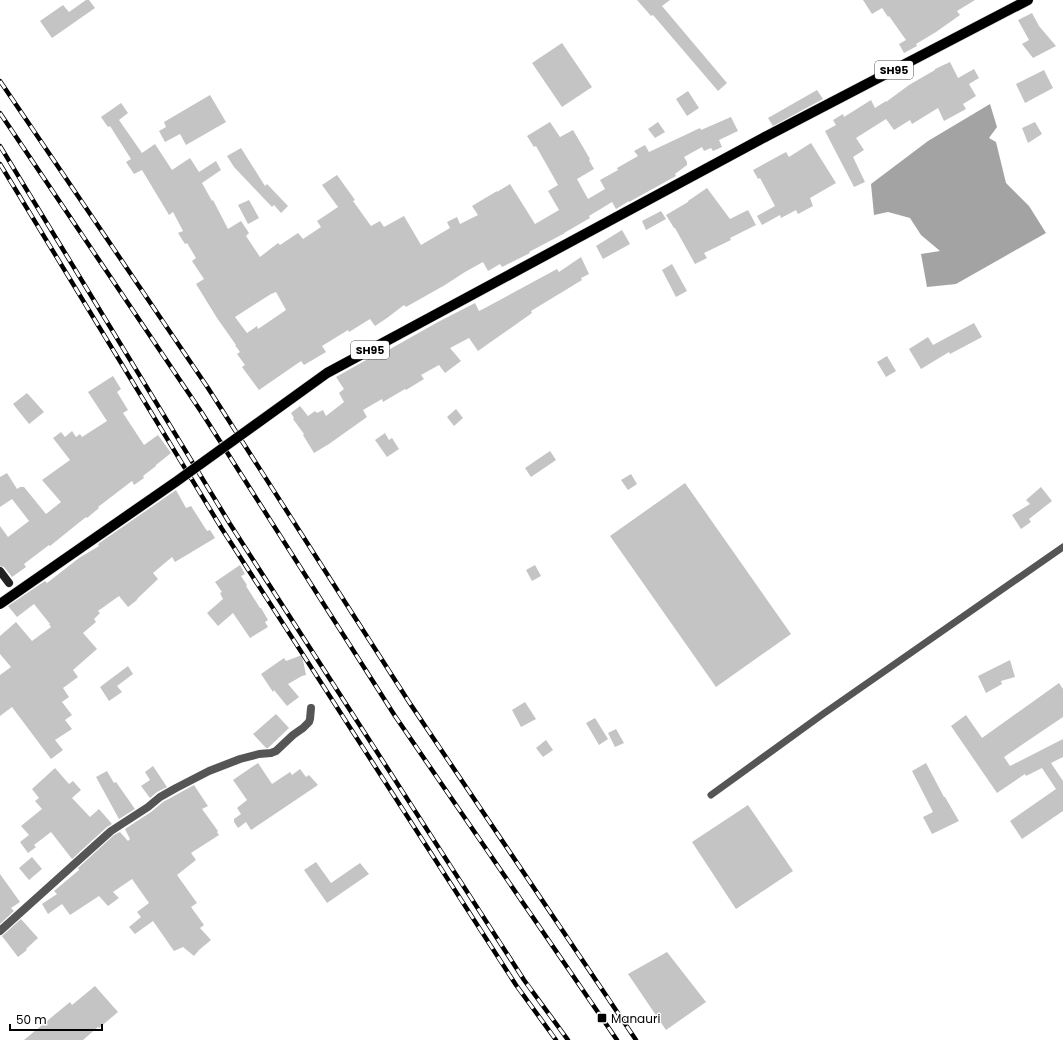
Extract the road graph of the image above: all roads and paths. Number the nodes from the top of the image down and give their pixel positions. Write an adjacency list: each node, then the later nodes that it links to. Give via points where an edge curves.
1 (1028, 0): 5 (main road, SH95, bridge, via 328,373)
2 (1063, 547): 7 (lane)
3 (0, 571): 4 (street)
4 (9, 583)
5 (0, 604)
6 (311, 708): 8 (street, via 309,722 276,751 240,759 209,771 165,794 111,832)
7 (711, 795)
8 (0, 931)

